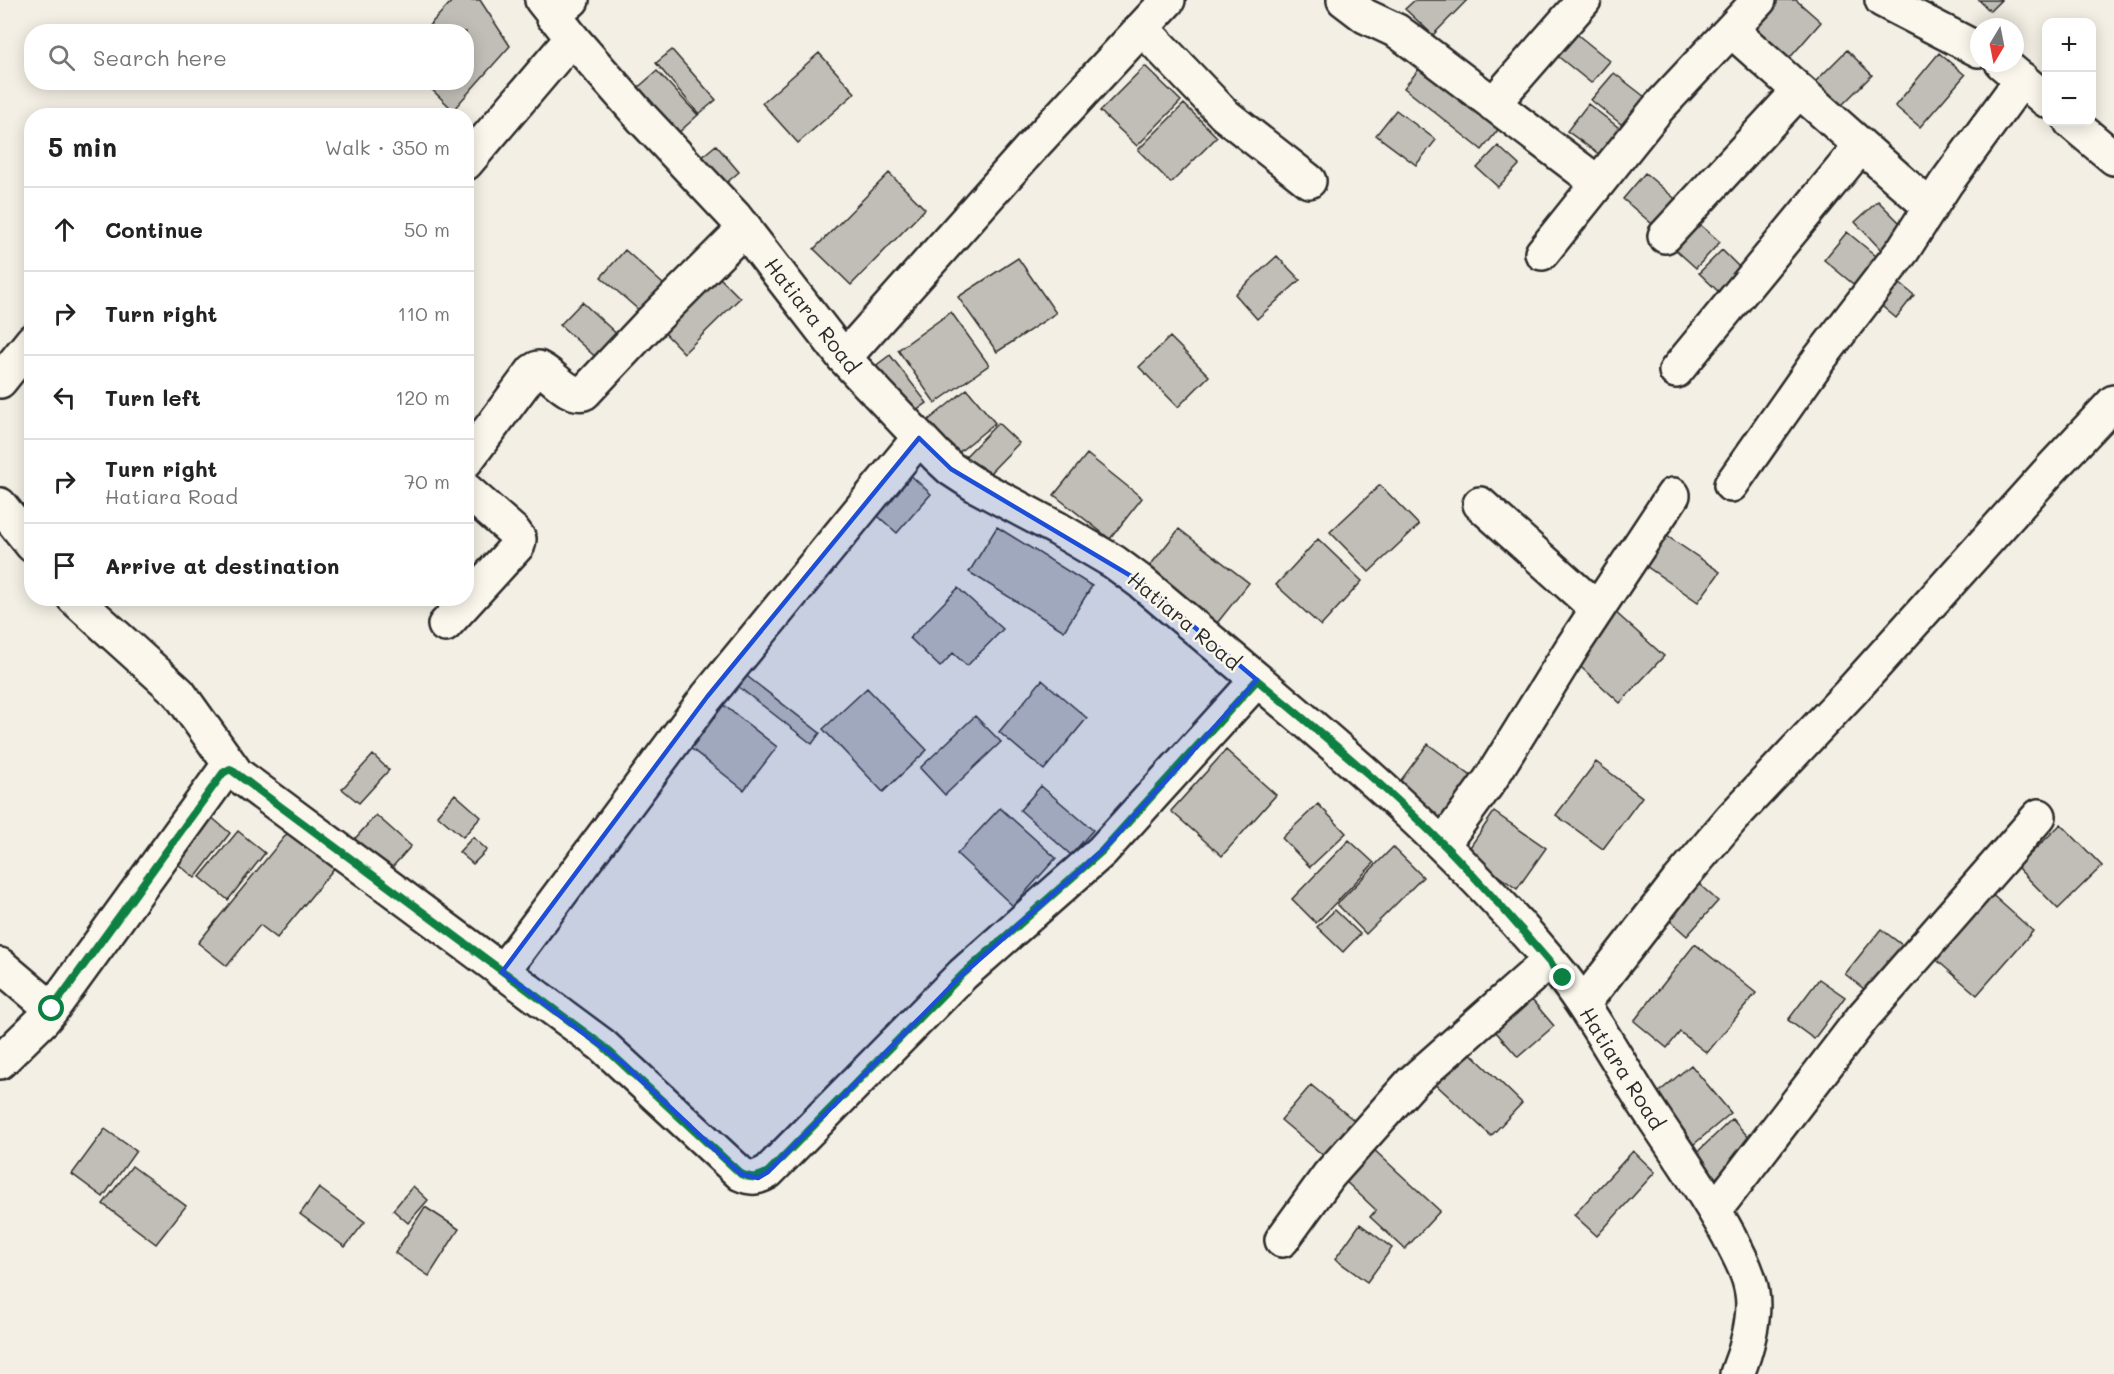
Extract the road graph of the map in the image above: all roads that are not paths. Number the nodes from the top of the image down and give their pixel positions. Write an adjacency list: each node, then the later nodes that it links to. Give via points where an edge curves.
1 (1168, 0): 7 (street)
2 (1344, 0): 14 (street, via 1412,42)
3 (1584, 0): 14 (street)
4 (1759, 0): 8 (street)
5 (1882, 0): 9 (street)
6 (560, 14): 17 (street); 22 (street, Hatiara Road)
7 (1142, 28): 19 (street, via 1225,116); 26 (street)
8 (1731, 30): 12 (street); 20 (street, via 1658,108)
9 (1970, 45)
10 (2011, 72): 21 (street)
11 (2013, 72): 13 (street)
12 (1799, 91): 16 (street); 23 (street)
13 (2042, 97)
14 (1493, 104): 20 (street)
15 (2076, 126): 18 (street)
16 (1861, 146): 21 (street); 27 (street)
17 (474, 150)
18 (2114, 158)
19 (1309, 181)
20 (1598, 183): 24 (street)
21 (1930, 207): 32 (street, via 1903,250 1820,358)
22 (745, 228): 26 (street, Hatiara Road); 31 (street, via 584,393 573,392 538,368)
23 (1665, 236)
24 (1542, 253)
25 (24, 351): 28 (street)
26 (844, 358): 30 (street, Hatiara Road)
27 (1676, 371)
28 (0, 381)
29 (2114, 402): 50 (street, via 1732,818)
30 (919, 438): 43 (street, Hatiara Road, via 951,469 977,486 1114,562); 49 (street, via 707,698)
31 (474, 450)
32 (1731, 485)
33 (1673, 495): 41 (street)
34 (474, 497): 38 (street, via 519,539 518,545)
35 (1480, 504): 41 (street)
36 (0, 506): 37 (street)
37 (24, 535)
38 (474, 593)
39 (83, 606): 44 (street, via 179,693)
40 (462, 606): 42 (street)
41 (1597, 609): 46 (street, via 1490,780)
42 (445, 625)
43 (1257, 680): 46 (street, Hatiara Road); 49 (street, via 1102,851 963,974 758,1178 741,1174 624,1064)
44 (234, 770): 49 (street); 51 (street, via 223,773)
45 (2039, 816): 53 (street, via 1863,1017)
46 (1443, 844): 47 (street, Hatiara Road)
47 (1549, 961): 50 (street, Hatiara Road); 54 (street, via 1412,1082 1329,1175)
48 (0, 964): 51 (street)
49 (502, 972)
50 (1583, 1004): 53 (street, Hatiara Road)
51 (52, 1009): 52 (street)
52 (0, 1062)
53 (1715, 1210): 55 (street, Hatiara Road, via 1745,1266 1752,1295 1750,1329)
54 (1282, 1240)
55 (1737, 1374)

